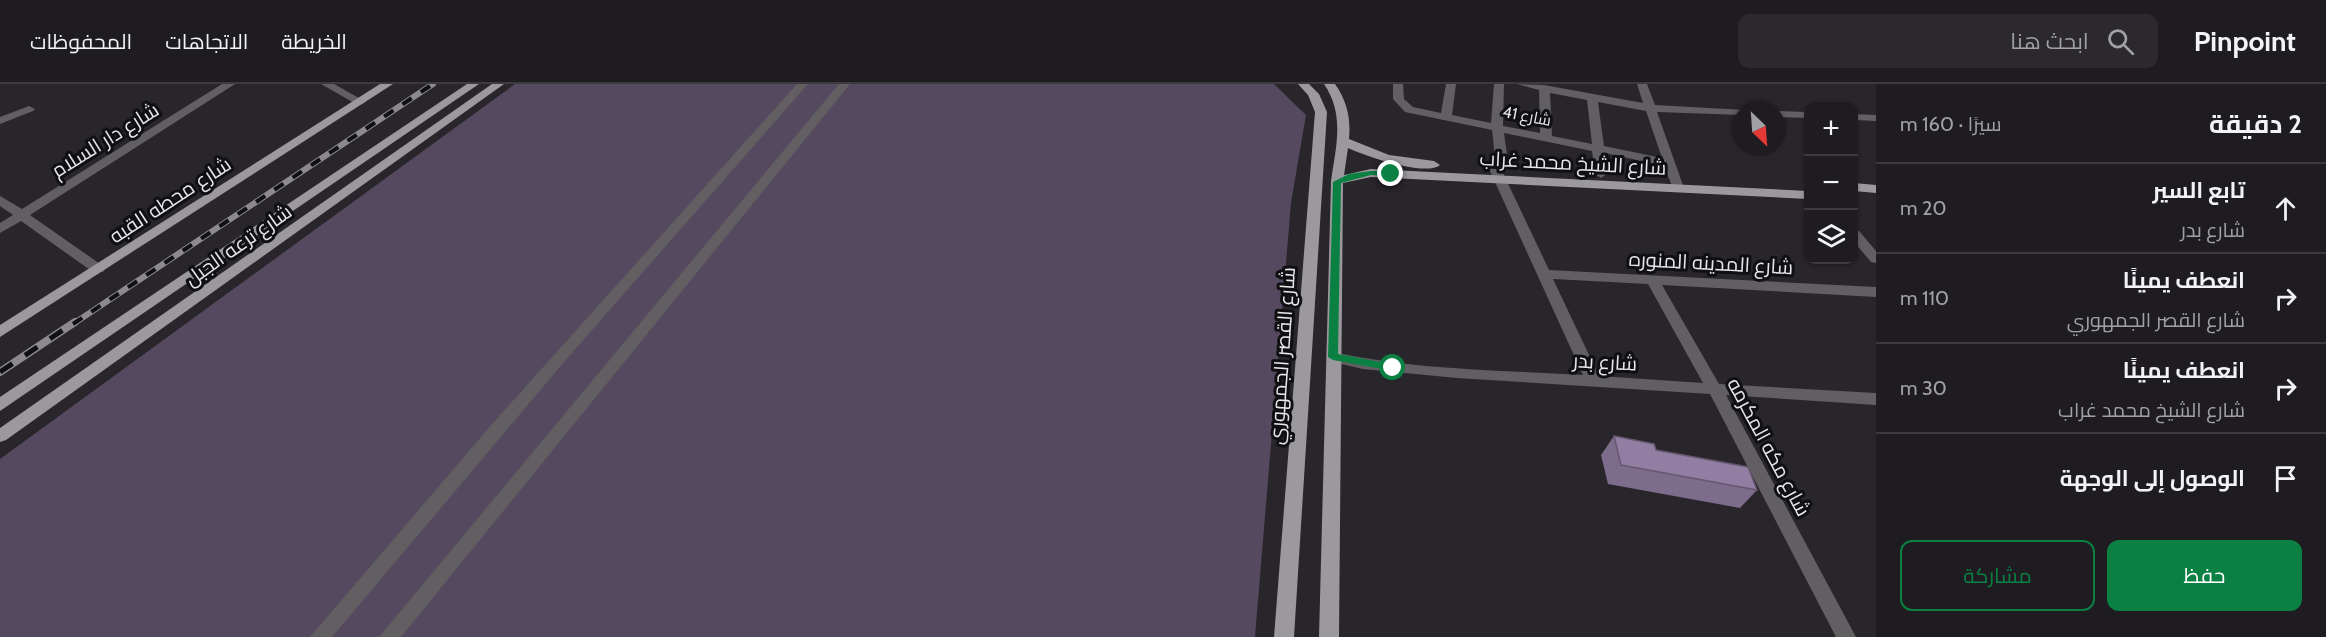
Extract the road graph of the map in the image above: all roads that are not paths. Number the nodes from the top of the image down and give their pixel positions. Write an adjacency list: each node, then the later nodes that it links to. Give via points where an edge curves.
1 (230, 84): 43 (street, شارع دار السلام)
2 (326, 84): 17 (street)
3 (388, 84): 17 (main road, شارع محطه القبه)
4 (474, 84): 51 (main road, شارع ترعه الجبل)
5 (499, 84): 52 (main road, شارع ترعه الجبل)
6 (803, 84): 60 (street, via 451,480)
7 (845, 84): 61 (street)
8 (1303, 84): 62 (main road, شارع القصر الجمهوري, via 1313,94 1321,112)
9 (1329, 84): 29 (main road, via 1343,106)
10 (1398, 84): 23 (street, شارع 41, via 1396,98 1409,110)
11 (1451, 84): 23 (street)
12 (1499, 84): 27 (street)
13 (1522, 84): 15 (street)
14 (1642, 84): 18 (street)
15 (1544, 88): 16 (street); 28 (street)
16 (1592, 97): 18 (street); 30 (street)
17 (360, 102): 47 (main road, شارع محطه القبه)
18 (1649, 108): 20 (street); 31 (street)
19 (29, 109): 26 (street)
20 (1732, 112)
21 (1786, 114): 22 (street)
22 (1804, 115)
23 (1446, 117): 27 (street, شارع 41)
24 (1858, 117): 25 (street)
25 (1876, 118)
26 (0, 121)
27 (1497, 127): 28 (street, شارع 41); 32 (street)
28 (1546, 136): 30 (street, شارع 41)
29 (1342, 140): 32 (main road, شارع الشيخ محمد غراب, via 1397,162); 34 (main road)
30 (1596, 147): 31 (street, شارع 41); 33 (street)
31 (1669, 163): 35 (street)
32 (1499, 172): 33 (main road, شارع الشيخ محمد غراب); 34 (main road, شارع الشيخ محمد غراب, via 1371,173); 35 (main road, شارع الشيخ محمد غراب); 48 (street)
33 (1601, 174): 35 (main road, شارع الشيخ محمد غراب)
34 (1337, 182): 54 (main road)
35 (1676, 183): 36 (main road, شارع الشيخ محمد غراب); 39 (main road, شارع الشيخ محمد غراب)
36 (1804, 185)
37 (1858, 187): 38 (main road)
38 (1876, 189)
39 (1804, 195)
40 (1858, 198): 41 (main road)
41 (1876, 199)
42 (0, 200): 43 (street)
43 (22, 215): 44 (street, شارع دار السلام); 47 (street)
44 (0, 229)
45 (1858, 239): 46 (street)
46 (1876, 259)
47 (99, 269): 53 (main road, شارع محطه القبه)
48 (1544, 274): 49 (street, شارع المدينه المنوره); 55 (street)
49 (1652, 279): 50 (street, شارع المدينه المنوره); 56 (street, شارع مكه المكرمه)
50 (1876, 292)
51 (159, 297): 52 (main road); 58 (main road, شارع ترعه الجبل)
52 (183, 308): 59 (main road, شارع ترعه الجبل)
53 (0, 332)
54 (1333, 357): 55 (street, شارع بدر, via 1393,368); 63 (main road)
55 (1594, 382): 56 (street, شارع بدر)
56 (1714, 388): 57 (street, شارع بدر); 64 (street, شارع مكه المكرمه)
57 (1876, 399)
58 (0, 405)
59 (0, 436)
60 (320, 637)
61 (389, 637)
62 (1284, 637)
63 (1329, 637)
64 (1846, 637)

